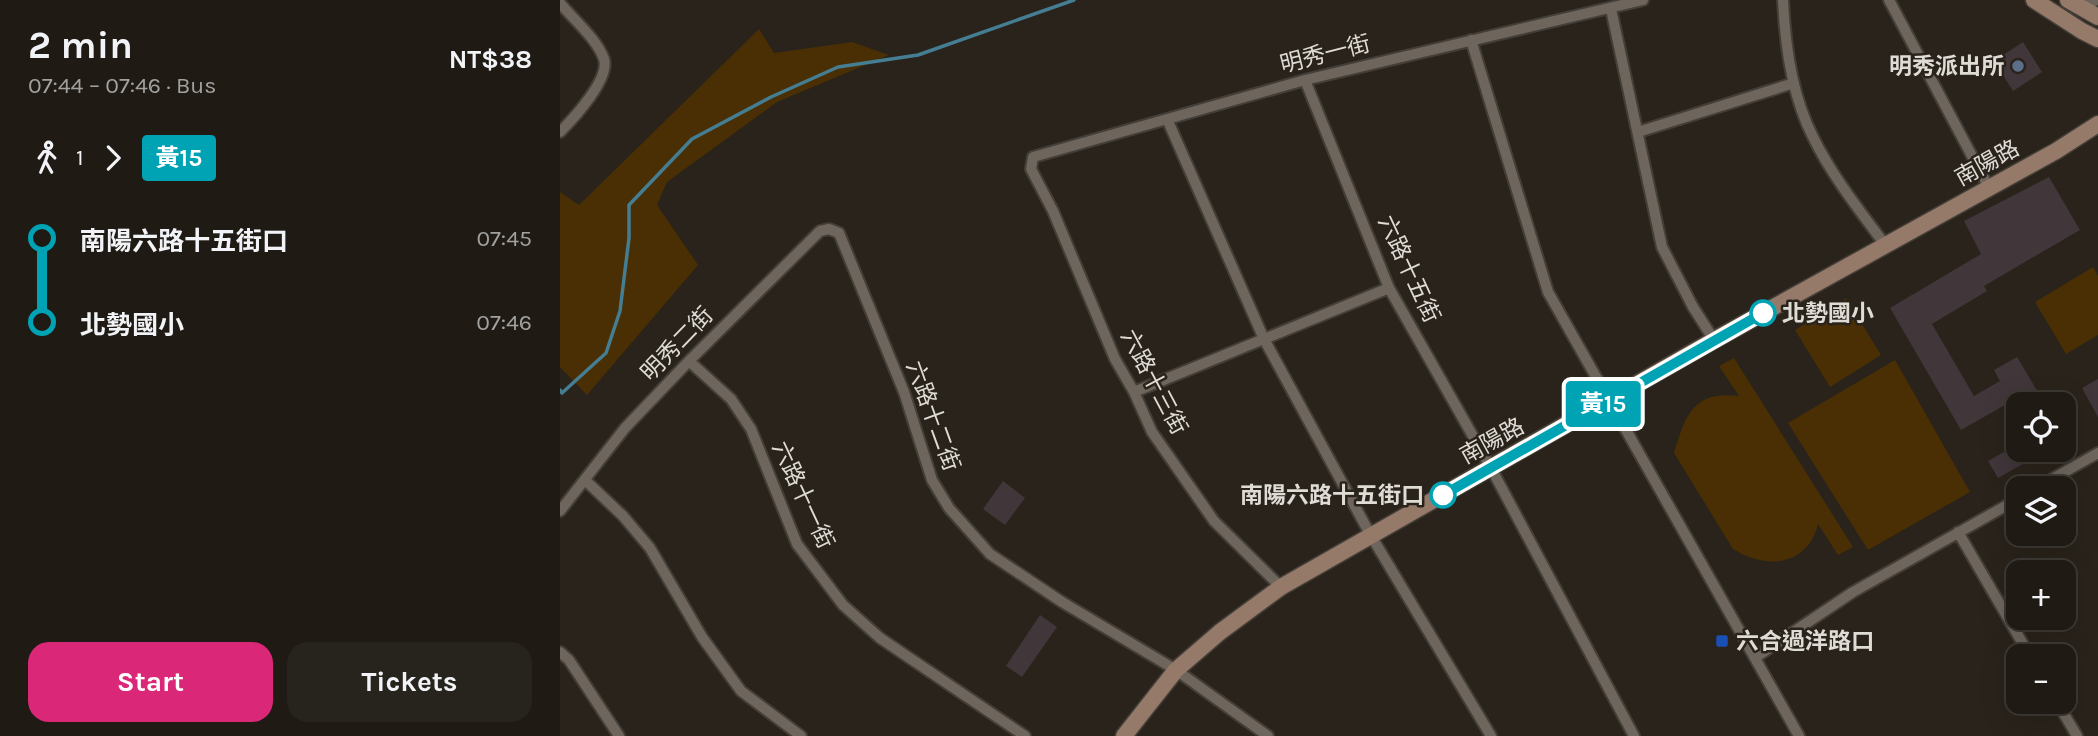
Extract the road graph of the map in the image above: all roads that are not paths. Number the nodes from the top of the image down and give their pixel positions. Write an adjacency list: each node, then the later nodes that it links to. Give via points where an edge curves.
1 (1643, 0): 8 (street, 明秀一街)
2 (1783, 0): 13 (street)
3 (1889, 0): 19 (street)
4 (2034, 0): 10 (street)
5 (2096, 0): 7 (street)
6 (560, 3): 16 (street, via 598,47 605,62 604,76)
7 (2075, 4): 9 (street)
8 (1611, 9): 11 (street, 明秀一街); 17 (street)
9 (2098, 17)
10 (2098, 39)
11 (1471, 40): 12 (street, 明秀一街); 27 (street, via 1548,292)
12 (1306, 80): 14 (street, 明秀一街); 22 (street, 六路十五街)
13 (1794, 83): 17 (street); 21 (street, via 1812,136)
14 (1167, 119): 18 (street, 明秀一街, via 1033,156); 23 (street)
15 (2098, 124): 19 (street, 南陽路)
16 (560, 132)
17 (1638, 132): 24 (street, via 1662,247)
18 (1031, 169): 26 (street, 六路十三街)
19 (1989, 188): 21 (street, 南陽路)
20 (839, 233): 25 (street, 明秀二街, via 820,231); 40 (street, 六路十二街, via 904,391 932,480 949,508 990,554)
21 (1886, 246): 24 (street, 南陽路)
22 (1389, 288): 23 (street); 29 (street, 六路十五街)
23 (1264, 339): 26 (street); 35 (street)
24 (1714, 340): 27 (street, 南陽路)
25 (688, 361): 31 (street, 明秀二街, via 625,428); 44 (street, 六路十一街, via 731,399 751,429 797,544 844,605 880,638)
26 (1134, 392): 36 (street, 六路十三街, via 1152,432 1214,521)
27 (1610, 401): 29 (street, 南陽路); 39 (street)
28 (2098, 453): 30 (street)
29 (1491, 468): 35 (street, 南陽路); 48 (street, 六路十五街)
30 (2057, 476)
31 (585, 480): 33 (street, 明秀二街); 43 (street, via 650,548 702,638 741,691)
32 (2006, 506): 34 (street)
33 (560, 511)
34 (1958, 532): 37 (street); 39 (street, via 1853,592)
35 (1370, 534): 36 (street, 南陽路); 47 (street)
36 (1281, 587): 40 (street, 南陽路)
37 (2023, 644)
38 (560, 652): 42 (street)
39 (1756, 657): 49 (street)
40 (1176, 670): 45 (street, 南陽路); 46 (street, 六路十二街)
41 (2064, 714): 50 (street)
42 (619, 736)
43 (801, 736)
44 (1025, 736)
45 (1124, 736)
46 (1268, 736)
47 (1491, 736)
48 (1634, 736)
49 (1799, 736)
50 (2077, 736)

